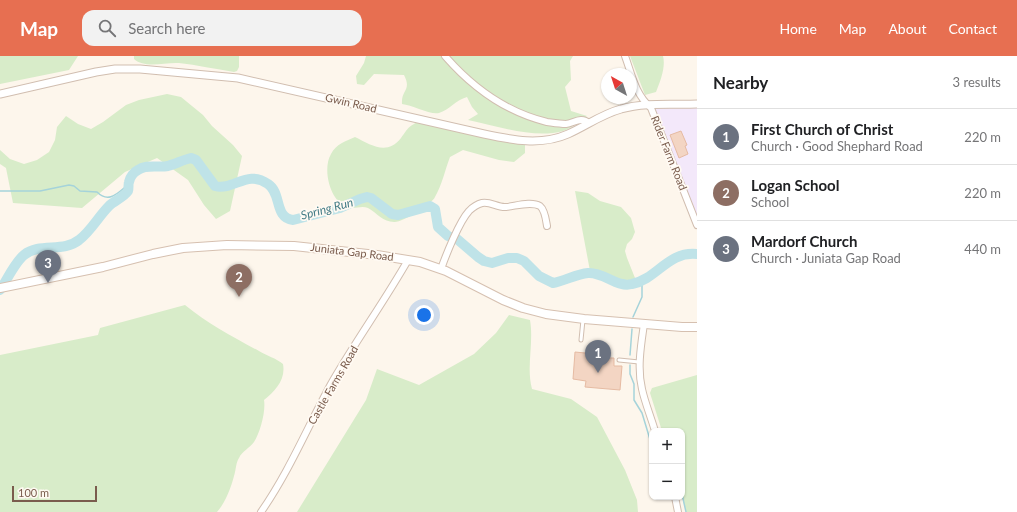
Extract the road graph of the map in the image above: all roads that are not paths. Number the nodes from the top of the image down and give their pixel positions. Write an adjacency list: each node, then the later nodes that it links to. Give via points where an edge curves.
1 (445, 56): 6 (street, via 480,90 527,116 557,124 579,120)
2 (625, 56): 5 (street, Rider Farm Road, via 642,101)
3 (0, 94): 6 (street, Gwin Road, via 96,72 140,69 238,78 522,141 556,139)
4 (697, 104): 5 (street, Gwin Road)
5 (647, 105): 6 (street, Gwin Road, via 620,109); 7 (street, Rider Farm Road, via 651,108)
6 (589, 123)
7 (697, 225)
8 (547, 226): 10 (street, via 543,210 537,205 477,205 469,211 446,254)
9 (408, 260): 10 (main road, Juniata Gap Road); 11 (main road, Juniata Gap Road, via 301,246 206,246 170,250); 20 (street, Castle Farms Road, via 334,379 288,467)
10 (441, 269): 12 (main road, Juniata Gap Road, via 523,308 553,316)
11 (3, 288)
12 (584, 319): 13 (main road, Juniata Gap Road); 15 (lane)
13 (644, 324): 14 (main road, Juniata Gap Road); 17 (street)
14 (697, 327)
15 (581, 340)
16 (619, 360): 17 (lane)
17 (639, 362): 18 (street, via 642,390)
18 (654, 428)
19 (676, 500): 21 (street)
20 (261, 512)
21 (678, 512)

